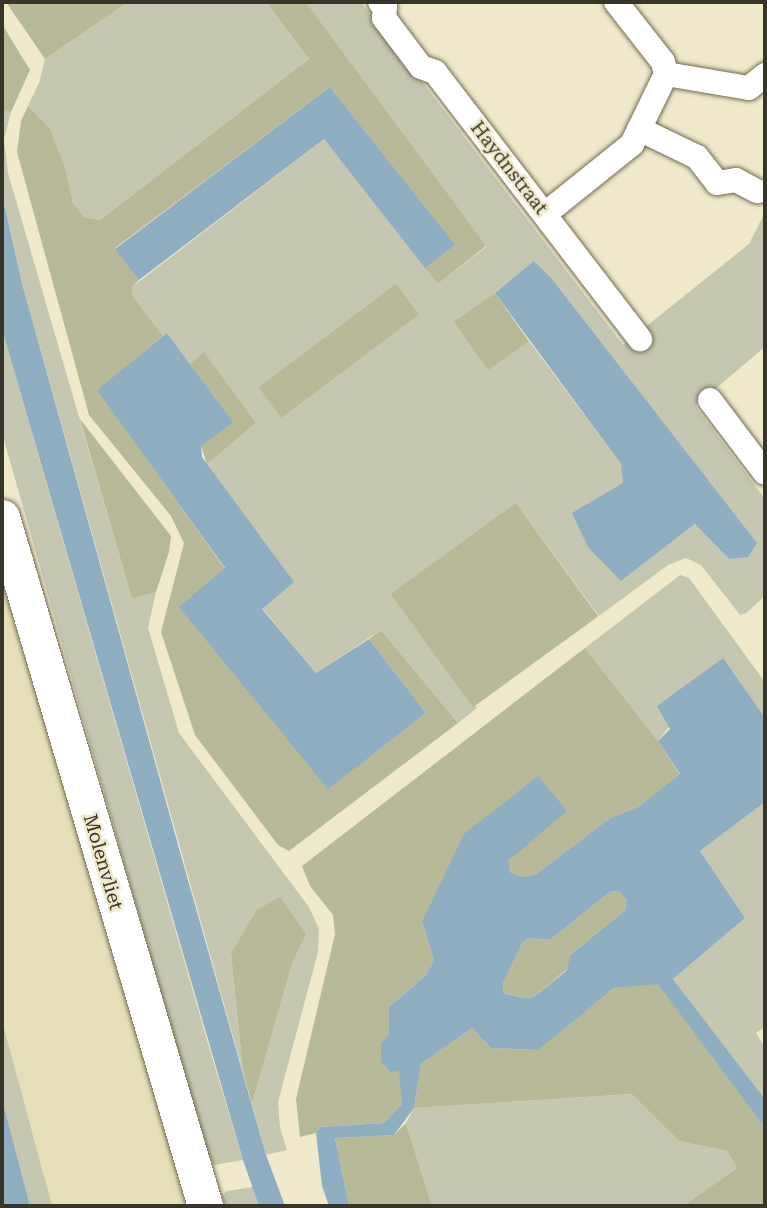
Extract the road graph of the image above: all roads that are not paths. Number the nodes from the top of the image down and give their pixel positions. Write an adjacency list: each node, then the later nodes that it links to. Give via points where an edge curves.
1 (380, 2): 7 (street, Haydnstraat, via 384,18 421,67 435,72)
2 (616, 2): 3 (street, via 663,62)
3 (666, 74): 4 (street, via 749,88); 5 (street)
4 (765, 75)
5 (639, 129): 6 (street, via 697,157 717,183 736,180); 7 (street, via 632,144)
6 (757, 191)
7 (545, 214): 8 (street, Haydnstraat)
8 (640, 339)
9 (710, 400): 10 (street)
10 (765, 474)
11 (2, 517): 12 (street, Molenvliet)
12 (205, 1206)

